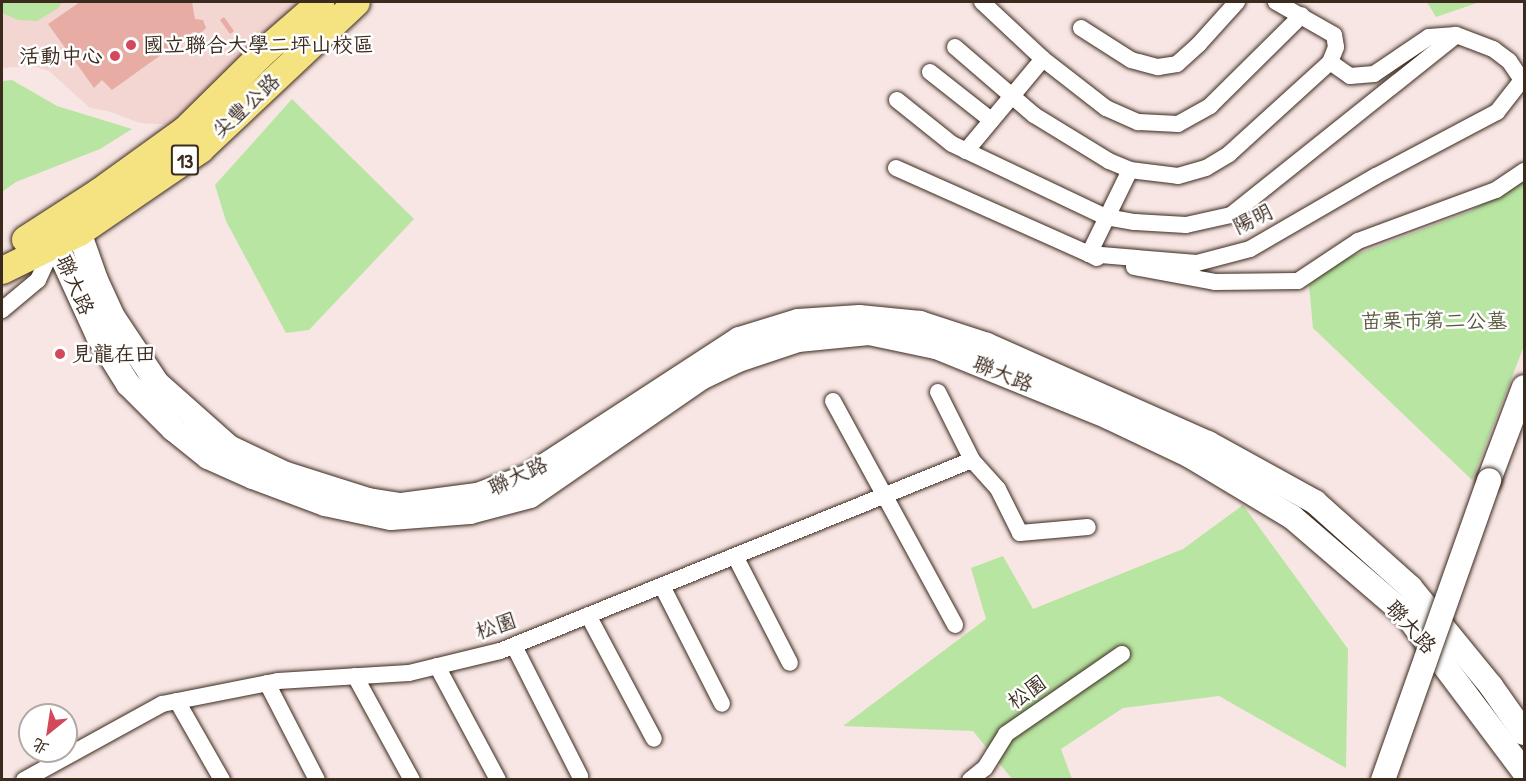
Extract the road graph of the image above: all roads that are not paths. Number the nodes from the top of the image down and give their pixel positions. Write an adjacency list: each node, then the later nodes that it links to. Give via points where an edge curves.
1 (320, 2): 21 (main road, 尖豐公路 / 13, via 184,130)
2 (356, 2): 21 (main road, 尖豐公路 / 13, via 200,149)
3 (982, 2): 10 (street)
4 (1237, 2): 7 (street, via 1177,64 1158,66 1131,60)
5 (1276, 2): 6 (street)
6 (1302, 15): 10 (street, via 1210,106 1178,124 1137,122 1106,108); 11 (street, via 1334,35 1336,47)
7 (1081, 28)
8 (1456, 35): 11 (street, 陽明, via 1429,37 1374,74 1350,76); 20 (street, 陽明, via 1231,215 1186,225); 23 (street, 陽明, via 1493,49 1509,61 1522,80 1497,112 1250,249 1197,263)
9 (955, 47): 13 (street)
10 (1044, 59): 13 (street)
11 (1330, 62): 18 (street, via 1229,154 1206,168 1178,176)
12 (930, 72): 15 (street)
13 (1012, 96): 15 (street); 18 (street, via 1034,115)
14 (897, 100): 16 (street, 陽明)
15 (991, 120): 16 (street)
16 (966, 151): 20 (street, 陽明)
17 (896, 168): 23 (street, 陽明)
18 (1130, 170): 20 (street)
19 (1524, 171): 23 (street, via 1497,190 1358,241 1298,281 1215,282 1110,263)
20 (1106, 218): 23 (street)
21 (64, 231): 22 (main road, 尖豐公路 / 13); 24 (main road, 尖豐公路 / 13); 25 (street, via 38,280); 29 (street, 聯大路, via 98,336 128,384 173,429 208,457 253,477 325,504 392,518 470,512 530,496 701,378 738,360 798,340 869,333 936,347)
22 (2, 252)
23 (1089, 254)
24 (2, 270)
25 (2, 310)
26 (1524, 387): 55 (street, bridge)
27 (938, 392): 30 (street)
28 (832, 401): 31 (street)
29 (1110, 409): 45 (street, 聯大路, via 1208,443 1315,502 1410,587); 47 (street, 聯大路, via 1292,517 1407,616)
30 (972, 460): 31 (street, 松園); 32 (street, via 998,489 1020,533)
31 (883, 496): 33 (street, 松園); 36 (street)
32 (1088, 527)
33 (735, 556): 34 (street, 松園); 39 (street)
34 (662, 586): 35 (street, 松園); 44 (street)
35 (588, 615): 37 (street, 松園); 46 (street)
36 (955, 625)
37 (514, 646): 40 (street, 松園); 48 (street)
38 (1122, 654): 54 (street, 松園, via 1006,734 985,768)
39 (790, 663)
40 (437, 666): 41 (street, 松園, via 409,673); 53 (street)
41 (355, 676): 42 (street, 松園); 52 (street)
42 (267, 684): 43 (street, 松園); 51 (street)
43 (177, 701): 49 (street, 松園, via 162,704); 50 (street)
44 (722, 704)
45 (1524, 733)
46 (654, 739)
47 (1524, 772)
48 (580, 776)
49 (24, 780)
50 (222, 780)
51 (317, 780)
52 (412, 780)
53 (498, 780)
54 (970, 780)
55 (1383, 780)

